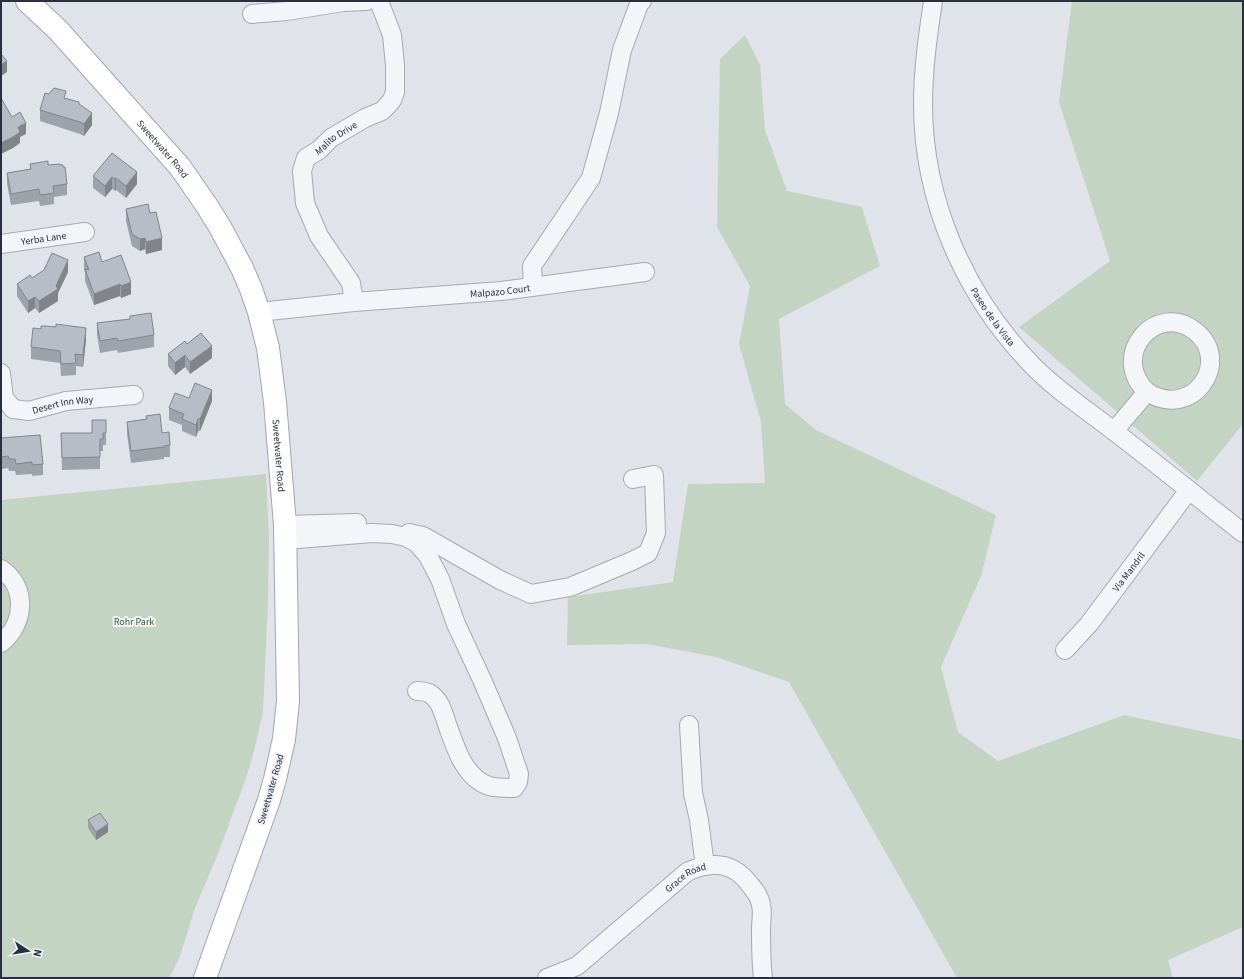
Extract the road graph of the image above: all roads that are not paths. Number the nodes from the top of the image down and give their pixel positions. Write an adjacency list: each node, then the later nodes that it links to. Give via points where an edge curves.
1 (27, 1): 12 (main road, Sweetwater Road, via 58,30 180,167 228,240)
2 (367, 1): 6 (street)
3 (379, 1): 11 (street, Malito Drive, via 392,36 395,65 395,92 392,100 382,111 331,138 306,158 302,171 305,203 318,236 351,283)
4 (642, 1): 10 (street, via 622,50 609,113 591,178 532,266)
5 (933, 1): 16 (street, Paseo de la Vista, via 923,81 924,130 937,203 954,249 982,302 1019,351 1054,385)
6 (252, 14)
7 (85, 232): 8 (street, Yerba Lane)
8 (1, 244)
9 (645, 272): 10 (street, Malpazo Court)
10 (533, 286): 11 (street, Malpazo Court, via 501,291)
11 (354, 302): 12 (street)
12 (259, 312): 19 (main road, Sweetwater Road, via 272,374)
13 (1, 373): 15 (street, Desert Inn Way, via 4,398 14,409 29,411 66,401)
14 (1147, 392): 14 (street, via 1162,400 1180,400 1201,386 1209,370 1209,353 1206,344 1188,326 1162,324 1147,331 1140,338 1133,353 1133,370); 16 (street)
15 (134, 394)
16 (1114, 431): 18 (street, Paseo de la Vista)
17 (633, 479): 19 (street, via 654,475 656,533 648,553 570,587 531,594 500,580 423,536 360,523)
18 (1188, 490): 20 (street, Paseo de la Vista); 23 (street, Via Mandril, via 1089,624)
19 (285, 532): 24 (street, via 392,534 417,543 428,556 440,579 456,624 507,738 520,774 514,788 488,786 474,778 463,764 443,710 428,693); 27 (main road, Sweetwater Road, via 288,701 282,752 269,800)
20 (1243, 533)
21 (1, 569): 22 (street, via 13,579 20,607 17,624)
22 (1, 643)
23 (1065, 650)
24 (417, 691)
25 (689, 725): 26 (street, via 692,794 699,820)
26 (705, 866): 28 (street, Grace Road, via 687,872 577,966); 29 (street, Grace Road, via 718,865 743,875 759,897 762,906)
27 (205, 978)
28 (547, 978)
29 (763, 978)

